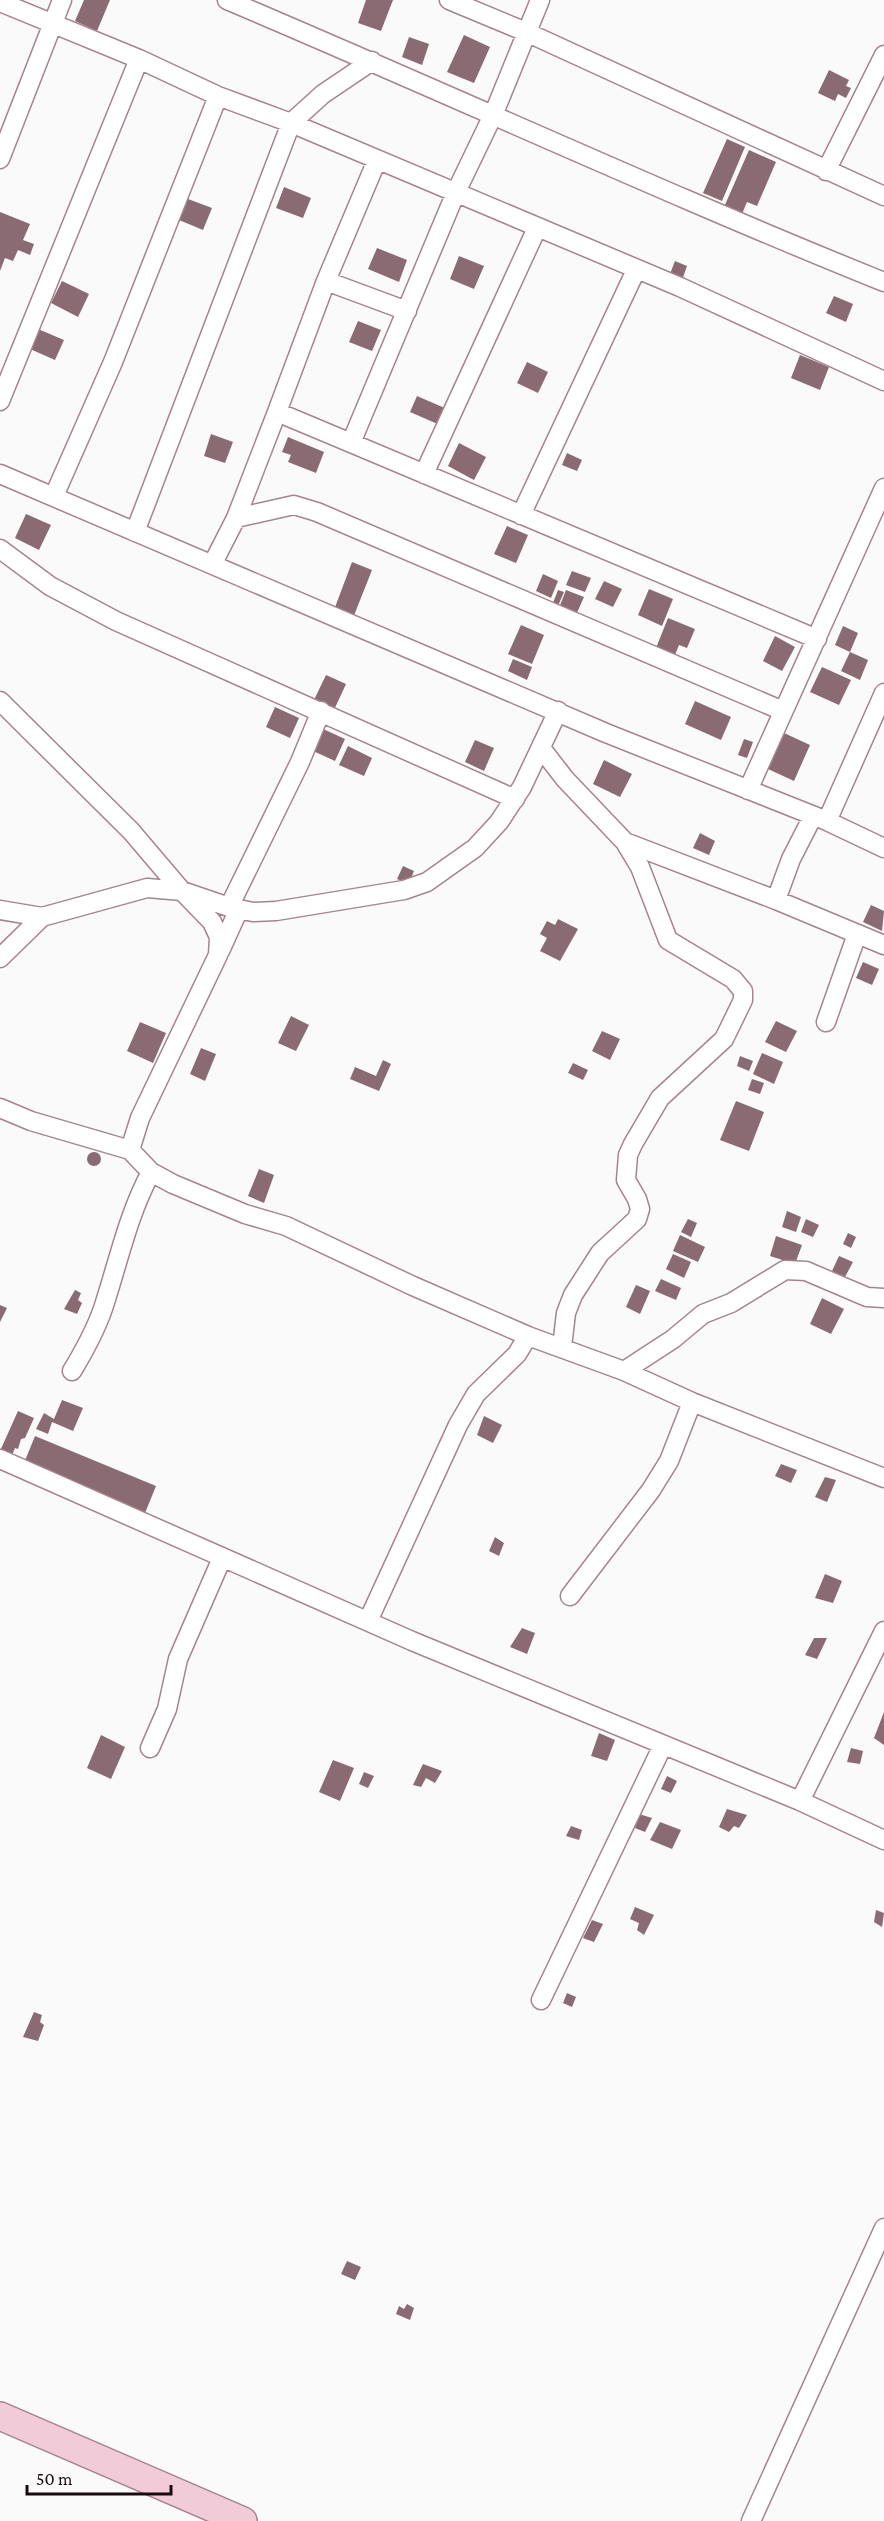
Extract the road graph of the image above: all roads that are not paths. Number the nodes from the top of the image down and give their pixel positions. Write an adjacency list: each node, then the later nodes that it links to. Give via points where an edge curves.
1 (62, 0): 6 (street)
2 (227, 0): 10 (street)
3 (449, 0): 7 (street)
4 (540, 0): 7 (street)
5 (0, 2): 6 (street)
6 (53, 24): 9 (street); 14 (street)
7 (526, 32): 12 (street); 16 (street)
8 (884, 55): 16 (street)
9 (140, 59): 11 (street); 25 (street)
10 (372, 61): 12 (street); 13 (street, via 323,94)
11 (218, 96): 13 (street); 31 (street, via 113,362)
12 (494, 113): 17 (street); 22 (street, via 713,213)
13 (291, 123): 15 (street); 34 (street)
14 (0, 159)
15 (377, 160): 17 (street); 21 (street)
16 (825, 171): 18 (street)
17 (456, 192): 19 (street); 23 (street)
18 (884, 196)
19 (537, 228): 20 (street); 29 (street)
20 (636, 270): 24 (street); 32 (street)
21 (326, 281): 23 (street); 26 (street)
22 (884, 282)
23 (407, 311): 27 (street)
24 (884, 381)
25 (0, 402)
26 (277, 412): 27 (street); 33 (street)
27 (351, 443): 29 (street)
28 (0, 474): 31 (street)
29 (424, 474): 32 (street)
30 (884, 488): 37 (street)
31 (54, 496): 34 (street)
32 (520, 515): 37 (street)
33 (236, 518): 36 (street); 42 (street, via 294,505 317,512)
34 (135, 532): 36 (street)
35 (0, 549): 40 (street, via 50,586 116,621)
36 (213, 563): 41 (street)
37 (817, 639): 42 (street)
38 (884, 693): 46 (street)
39 (0, 701): 49 (street, via 131,831)
40 (321, 711): 45 (street); 51 (street)
41 (558, 711): 43 (street); 44 (street)
42 (783, 711): 44 (street)
43 (541, 748): 45 (street); 47 (street)
44 (748, 790): 46 (street)
45 (515, 799): 51 (street, via 475,848 428,882 404,890 276,911)
46 (820, 818): 48 (street); 50 (street, via 791,859)
47 (624, 842): 50 (street); 64 (street, via 640,867 668,940 733,979 744,1000 724,1039 660,1098 633,1144 626,1180 638,1199 637,1219 600,1254 573,1295 566,1313)
48 (884, 848)
49 (182, 891): 51 (street); 53 (street, via 147,888); 56 (street, via 212,922 219,937)
50 (776, 900): 54 (street)
51 (234, 908): 56 (street)
52 (0, 910): 53 (street)
53 (42, 917): 57 (street)
54 (857, 934): 55 (street); 58 (street)
55 (884, 945)
56 (218, 955): 60 (street, via 140,1118)
57 (0, 958)
58 (826, 1022)
59 (0, 1108): 60 (street)
60 (130, 1150): 61 (street)
61 (151, 1172): 63 (street, via 245,1214 286,1226 339,1249); 65 (street, via 136,1199 90,1341)
62 (884, 1298): 66 (street, via 867,1297 806,1271 785,1270 731,1303 703,1314 673,1340)
63 (528, 1336): 64 (street); 72 (street, via 517,1354 476,1394 458,1425)
64 (562, 1347): 66 (street)
65 (72, 1371)
66 (624, 1371): 67 (street)
67 (692, 1402): 69 (street); 71 (street, via 669,1461 651,1490)
68 (0, 1459): 70 (street)
69 (884, 1478)
70 (222, 1558): 72 (street); 75 (street, via 178,1659 167,1709)
71 (570, 1596)
72 (368, 1621): 74 (street)
73 (884, 1631): 76 (street)
74 (663, 1744): 76 (street); 78 (street)
75 (150, 1748)
76 (800, 1801): 77 (street)
77 (884, 1840)
78 (541, 2000)
79 (884, 2228): 82 (street)
80 (0, 2416): 81 (main road)
81 (243, 2521)
82 (751, 2521)

